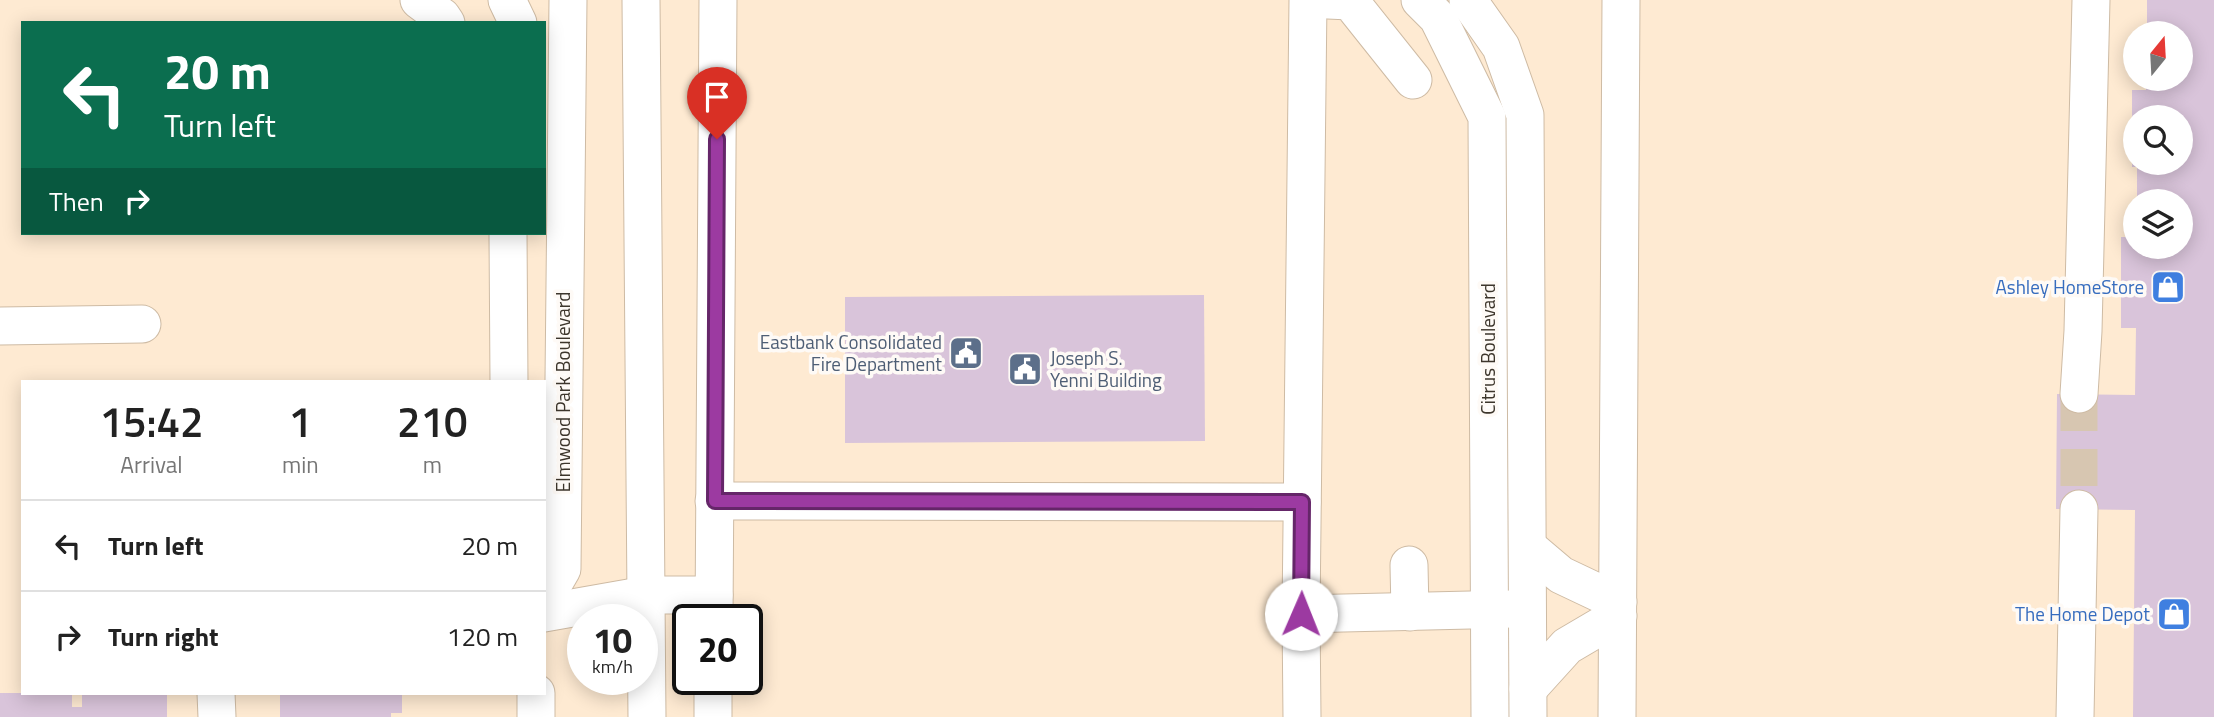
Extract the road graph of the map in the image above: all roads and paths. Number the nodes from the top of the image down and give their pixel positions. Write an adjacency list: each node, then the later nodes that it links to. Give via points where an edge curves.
1 (419, 0): 12 (street)
2 (507, 0): 13 (street)
3 (568, 0): 16 (street, Elmwood Park Boulevard)
4 (641, 0): 27 (street)
5 (718, 0): 22 (street)
6 (1308, 0): 23 (street)
7 (1328, 0): 14 (street, via 1350,1)
8 (1420, 0): 33 (street, Citrus Boulevard, via 1438,18 1487,117)
9 (1468, 0): 25 (street, Citrus Boulevard, via 1501,47 1525,115)
10 (1621, 0): 32 (street)
11 (2091, 0): 21 (street)
12 (445, 21)
13 (517, 21)
14 (1413, 80)
15 (546, 107): 16 (street, Elmwood Park Boulevard)
16 (565, 178): 28 (street, Elmwood Park Boulevard, via 562,569)
17 (508, 235): 20 (street)
18 (142, 324): 19 (street)
19 (0, 326)
20 (509, 380)
21 (2079, 394)
22 (715, 501): 23 (street); 30 (street)
23 (1302, 502): 36 (street)
24 (2079, 509): 48 (street)
25 (1528, 547): 31 (street, Citrus Boulevard); 32 (street, via 1561,575)
26 (1409, 565): 34 (street)
27 (646, 595): 29 (street); 35 (street); 43 (street)
28 (546, 597)
29 (697, 604)
30 (714, 604)
31 (1528, 608): 33 (street); 40 (street, Citrus Boulevard)
32 (1618, 609): 40 (street, via 1567,646); 47 (street)
33 (1489, 610): 34 (street); 46 (street, Citrus Boulevard)
34 (1410, 612): 36 (street)
35 (546, 613)
36 (1301, 614): 45 (street)
37 (216, 695): 41 (street)
38 (536, 695): 42 (street)
39 (713, 695): 44 (street)
40 (1528, 703)
41 (217, 717)
42 (536, 717)
43 (647, 717)
44 (713, 717)
45 (1302, 717)
46 (1489, 717)
47 (1618, 717)
48 (2075, 717)

